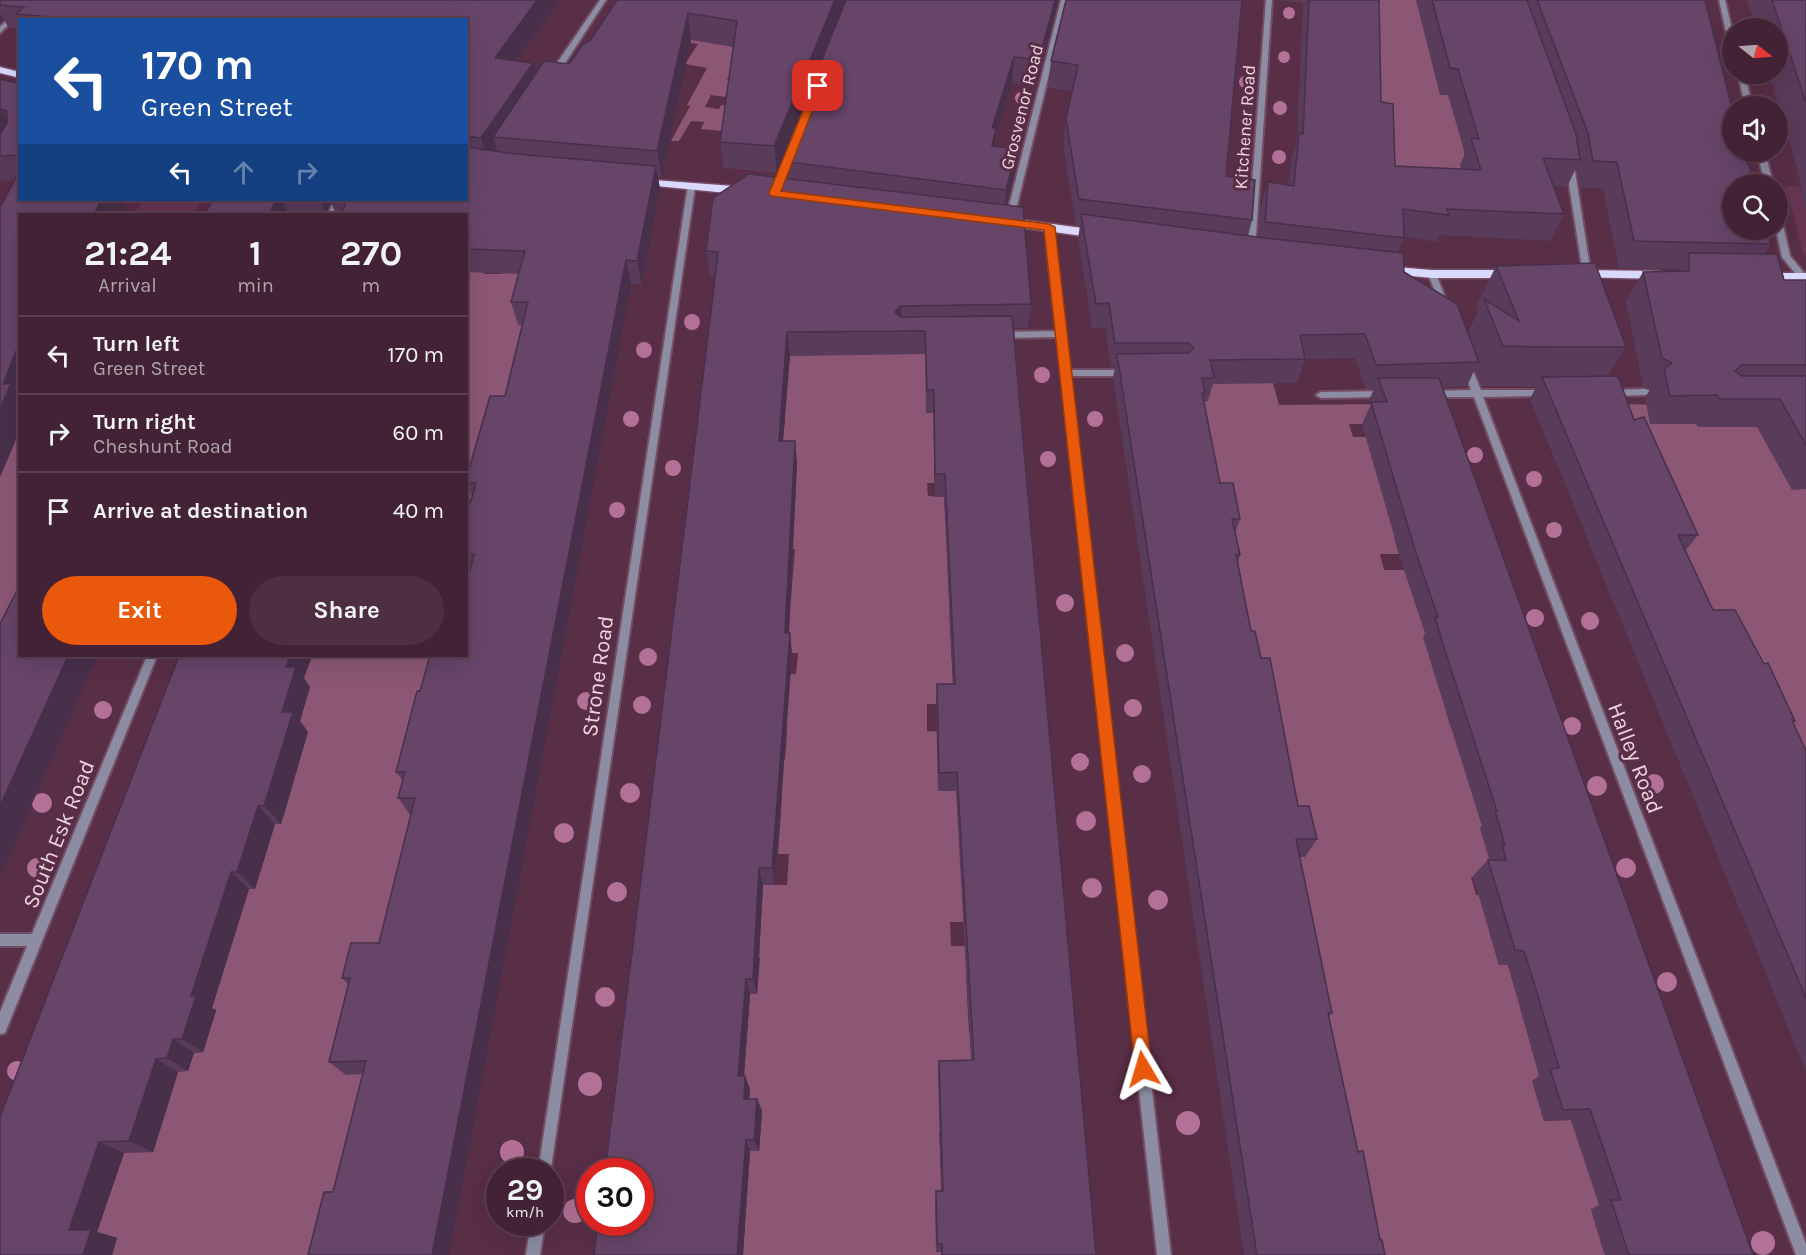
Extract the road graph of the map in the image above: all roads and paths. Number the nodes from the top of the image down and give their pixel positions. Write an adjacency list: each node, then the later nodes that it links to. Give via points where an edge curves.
1 (31, 0): 7 (street)
2 (603, 0): 10 (street)
3 (1064, 0): 15 (street, Grosvenor Road)
4 (1269, 0): 19 (street, Kitchener Road)
5 (1722, 0): 6 (street)
6 (1726, 18)
7 (0, 31)
8 (0, 70): 9 (main road)
9 (18, 74)
10 (550, 79)
11 (1569, 160): 24 (street)
12 (624, 181): 13 (main road)
13 (691, 187): 14 (main road); 45 (street, Strone Road)
14 (763, 192)
15 (1003, 221): 16 (main road)
16 (1049, 227): 17 (main road); 30 (street)
17 (1108, 236)
18 (1782, 240): 27 (street, via 1786,256)
19 (1250, 256)
20 (1369, 269): 21 (main road)
21 (1432, 274): 22 (main road); 28 (street)
22 (1528, 274)
23 (1563, 274): 24 (main road)
24 (1587, 274): 25 (main road)
25 (1678, 275)
26 (1757, 277): 27 (main road)
27 (1805, 278)
28 (1450, 322)
29 (994, 334): 30 (street)
30 (1060, 334): 32 (street)
31 (1462, 352): 35 (street, Halley Road)
32 (1065, 373): 33 (street); 48 (street)
33 (1136, 373)
34 (1646, 392): 37 (street)
35 (1478, 393): 36 (street); 39 (street); 49 (street, Halley Road)
36 (1557, 393)
37 (1602, 393)
38 (1400, 394): 40 (street)
39 (1422, 394)
40 (1321, 395)
41 (152, 657): 42 (street, South Esk Road)
42 (36, 939): 43 (street); 44 (street, South Esk Road)
43 (0, 940)
44 (0, 1028)
45 (547, 1158)
46 (536, 1236): 47 (street)
47 (533, 1255)
48 (1164, 1255)
49 (1803, 1255)

